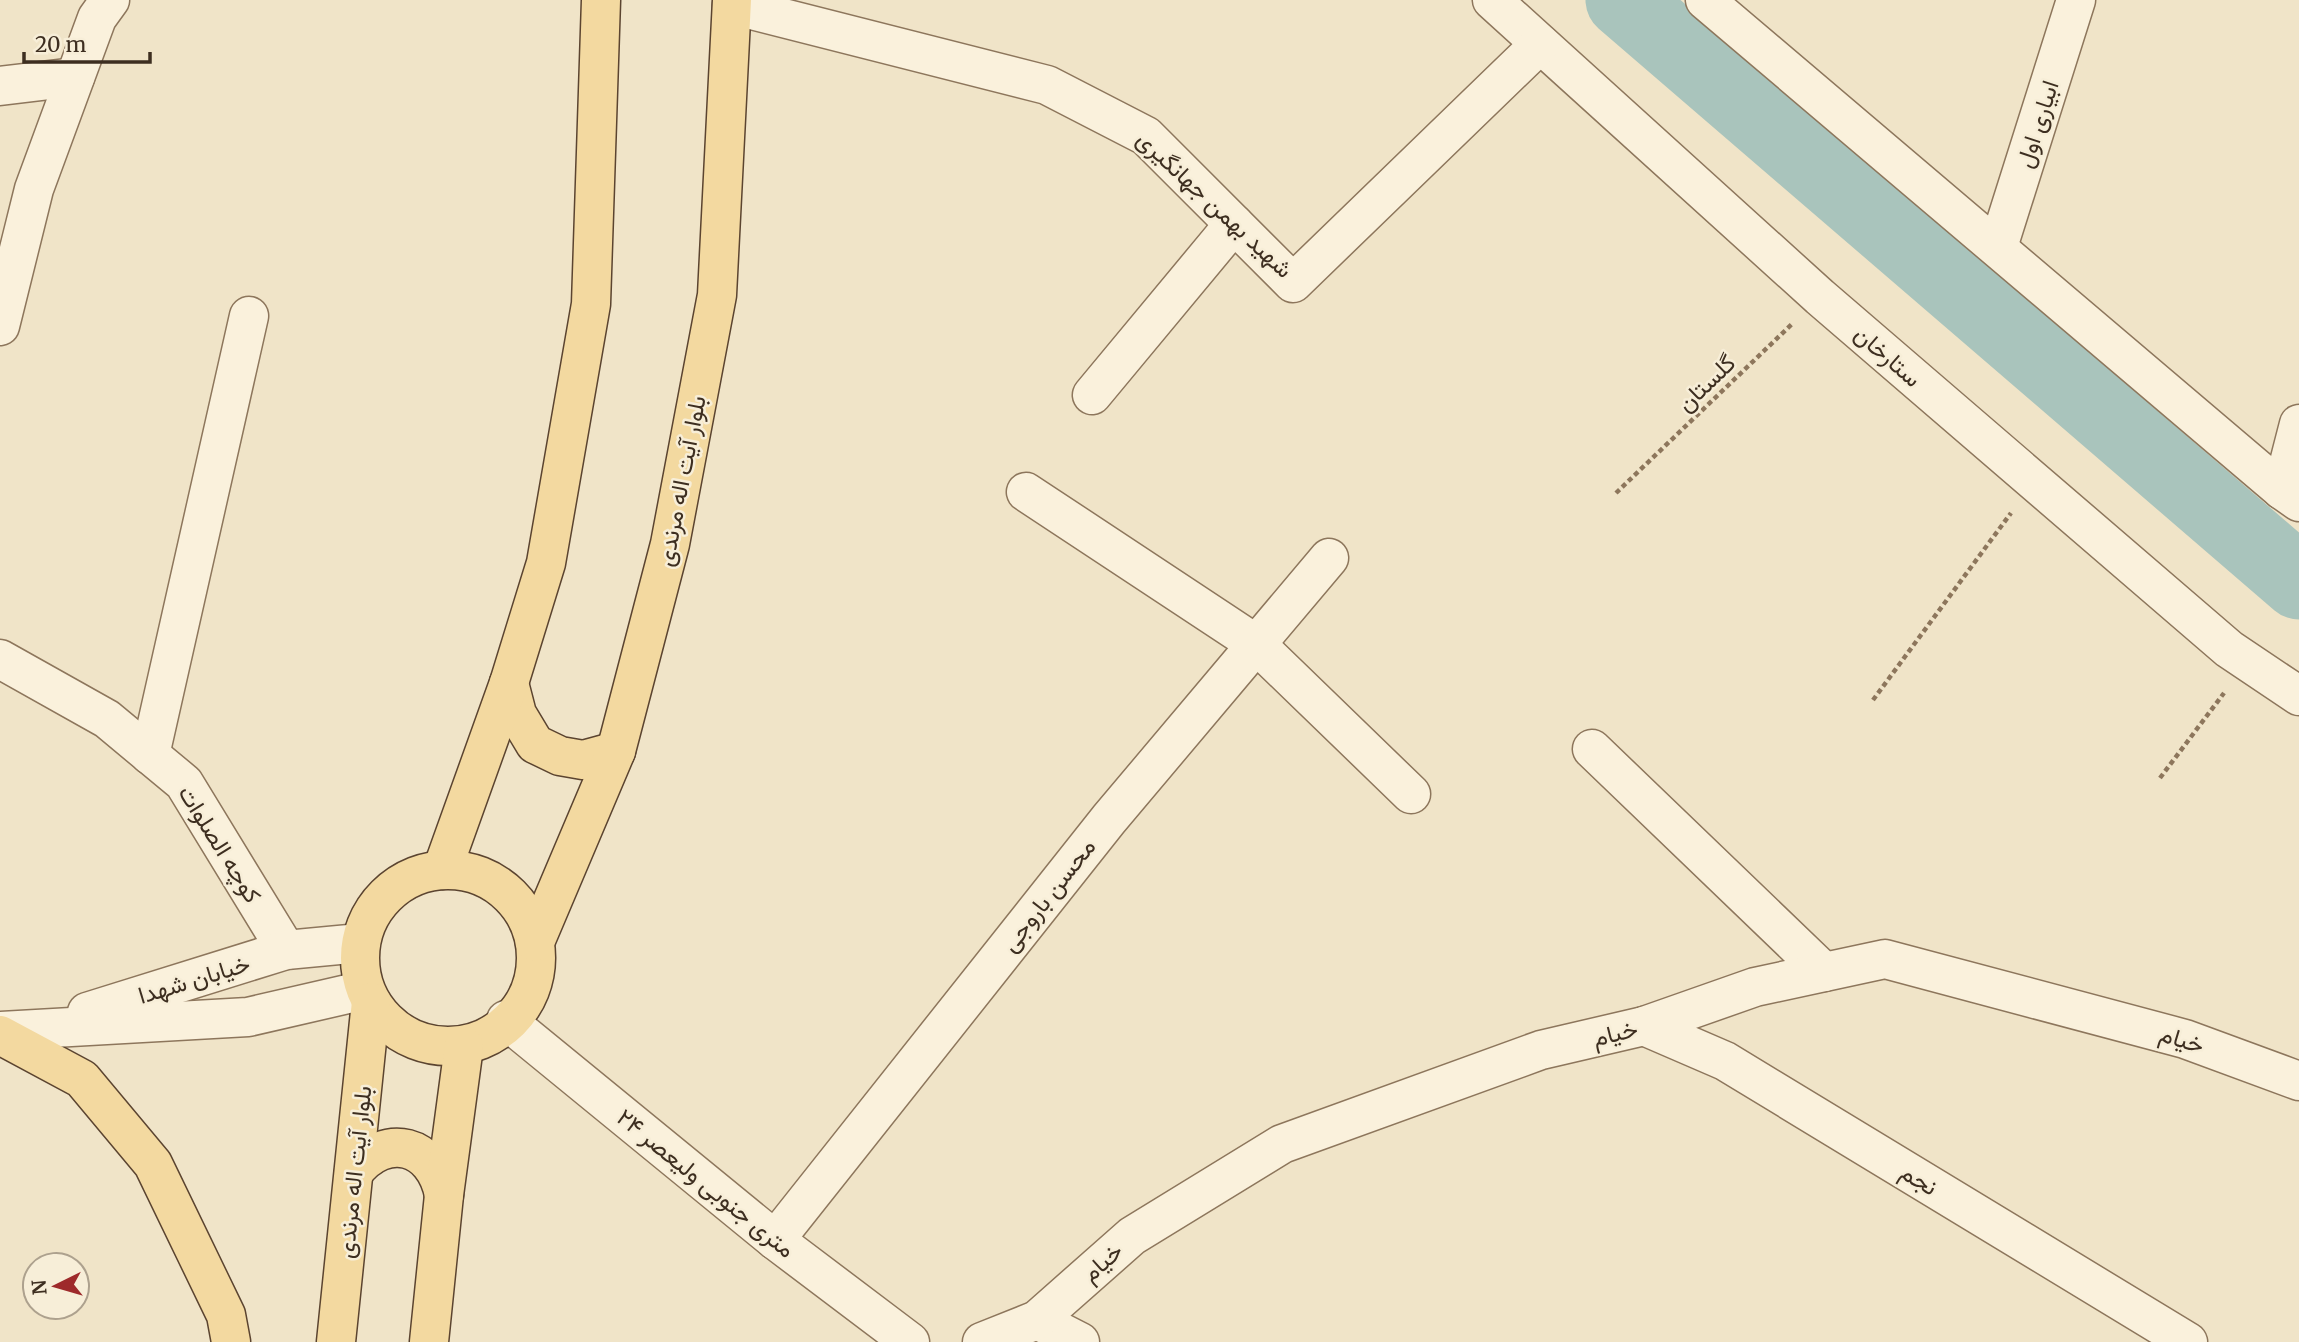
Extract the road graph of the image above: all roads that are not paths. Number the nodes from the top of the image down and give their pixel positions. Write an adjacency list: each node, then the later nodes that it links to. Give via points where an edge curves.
1 (110, 0): 8 (street, via 97,18)
2 (601, 0): 21 (main road, via 591,304 546,563)
3 (1492, 0): 7 (street, ستارخان)
4 (1705, 0): 11 (street)
5 (2076, 0): 11 (street, ابیاری اول)
6 (732, 2): 10 (street, شهید بهمن جهانگیری, via 1047,85 1146,136); 24 (main road, بلوار آیت اله مرندی, via 718,295 670,544)
7 (1540, 44): 10 (street, شهید بهمن جهانگیری, via 1293,283); 22 (street, ستارخان, via 1820,297 2034,482 2229,649)
8 (75, 77): 9 (street); 13 (street, via 34,189)
9 (0, 86)
10 (1234, 223): 14 (street)
11 (1998, 247): 17 (street)
12 (249, 316): 25 (street)
13 (0, 326)
14 (1092, 395)
15 (2299, 424): 17 (street)
16 (1026, 492): 19 (street)
17 (2291, 496)
18 (1329, 558): 19 (street, محسن باروجی)
19 (1256, 644): 26 (street); 40 (street, محسن باروجی, via 1109,819)
20 (0, 659): 25 (street, کوچه الصلوات, via 107,719)
21 (509, 683): 24 (main road, via 517,714 535,744 583,760); 27 (main road)
22 (2299, 695)
23 (1592, 749): 31 (street)
24 (615, 751): 28 (main road, بلوار آیت اله مرندی)
25 (150, 755): 30 (street, کوچه الصلوات, via 184,783)
26 (1411, 794)
27 (442, 870): 28 (main road, via 468,872 491,881 512,897); 29 (main road, via 414,877 389,892 371,915)
28 (535, 942): 33 (main road, via 536,968 529,995 514,1017)
29 (360, 943): 30 (street, خیابان شهدا); 32 (main road)
30 (286, 950): 35 (street, خیابان شهدا)
31 (1824, 972): 34 (street, خیام, via 1755,987); 37 (street, خیام, via 1885,959 2185,1039)
32 (368, 996): 35 (street, خیابان شهدا, via 248,1017); 36 (main road, via 390,1026 413,1040 438,1047); 38 (main road, بلوار آیت اله مرندی)
33 (506, 1020): 36 (main road, via 480,1041); 40 (street, ۲۴ متری جنوبی ولیعصر)
34 (1644, 1026): 41 (street, خیام, via 1541,1050 1282,1144 1132,1236); 48 (street, نجم, via 1725,1061)
35 (10, 1032): 42 (main road, via 82,1079 153,1164 226,1315)
36 (464, 1046): 39 (main road)
37 (2299, 1082)
38 (354, 1172): 39 (main road, via 374,1152 401,1148 426,1158); 43 (main road, بلوار آیت اله مرندی)
39 (444, 1195): 44 (main road)
40 (775, 1240): 45 (street, ۲۴ متری جنوبی ولیعصر)
41 (1037, 1320): 46 (street, خیام); 47 (street)
42 (231, 1342)
43 (336, 1342)
44 (429, 1342)
45 (910, 1342)
46 (982, 1342)
47 (1080, 1342)
48 (2188, 1342)

